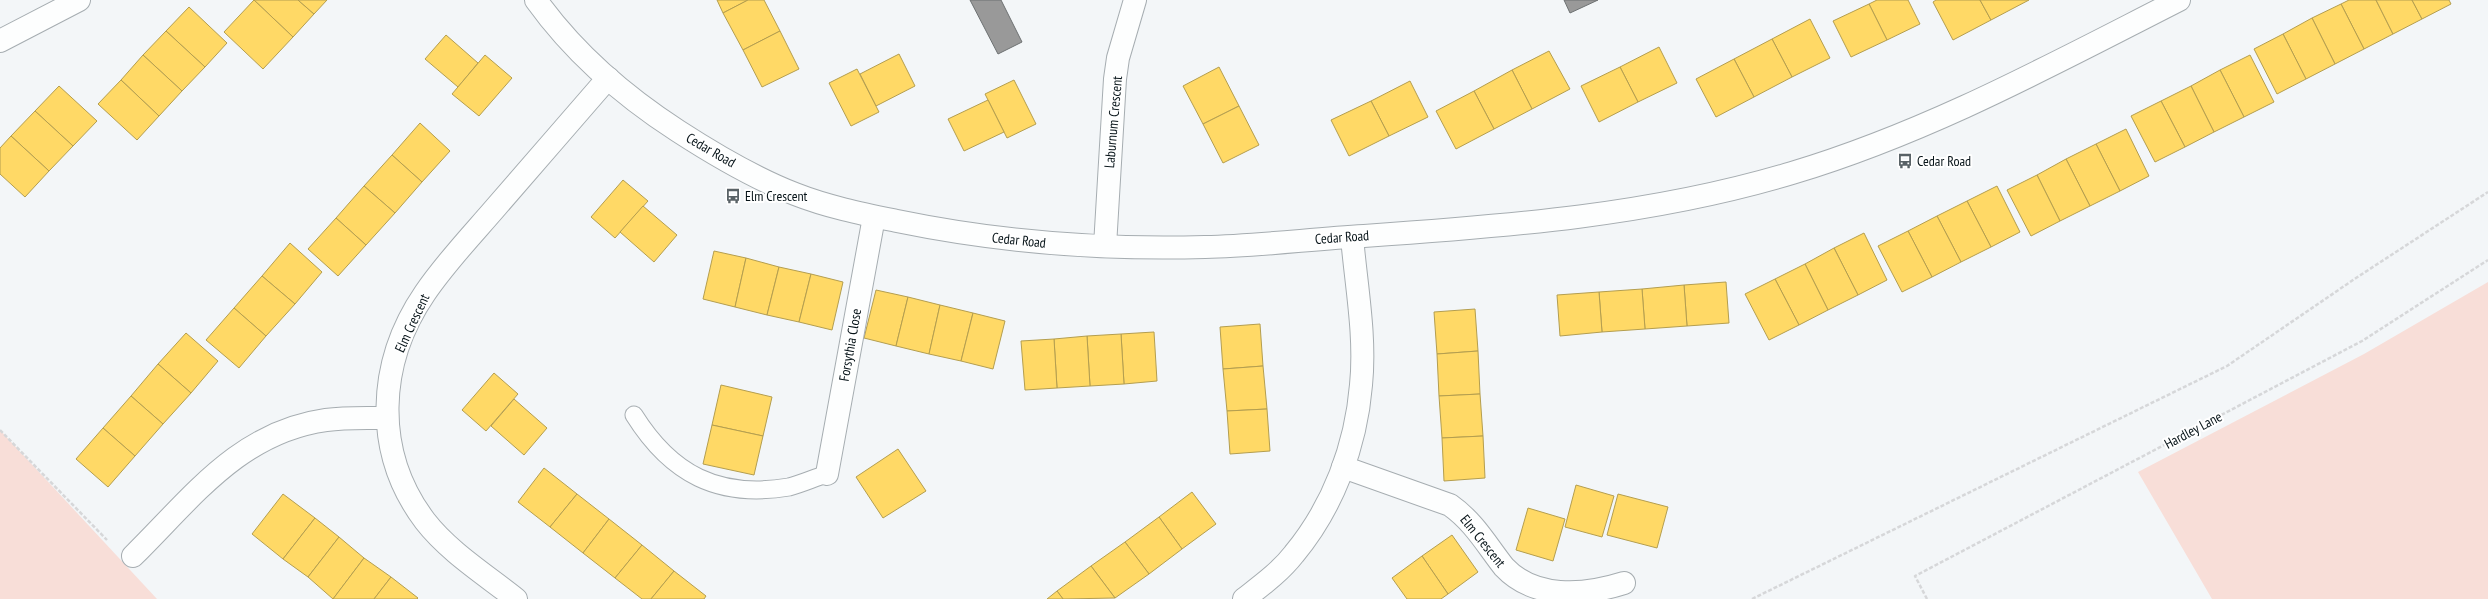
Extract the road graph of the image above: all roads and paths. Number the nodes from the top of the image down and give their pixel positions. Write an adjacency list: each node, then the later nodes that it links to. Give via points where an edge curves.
1 (79, 0): 5 (street)
2 (536, 0): 6 (street, Cedar Road, via 567,40)
3 (1135, 0): 10 (street, Laburnum Crescent, via 1120,51 1115,79)
4 (2179, 0): 9 (street, Cedar Road, via 2000,91 1924,126 1853,154 1792,173 1695,199 1617,212 1547,221)
5 (0, 41)
6 (608, 78): 8 (street, Cedar Road, via 666,123 759,178 829,206); 13 (street, Elm Crescent, via 424,294 392,366 387,386)
7 (2488, 192): 21 (path, via 2227,366)
8 (874, 216): 10 (street, Cedar Road, via 990,237); 16 (street, Forsythia Close)
9 (1352, 237): 10 (street, Cedar Road, via 1209,247); 15 (street, via 1360,320 1361,384 1357,415)
10 (1106, 246)
11 (2488, 260): 22 (path, Hardley Lane, via 2362,341 1915,576)
12 (634, 415): 16 (lane, via 648,438 667,457 688,475 714,484 756,490 790,487)
13 (387, 418): 17 (street, via 338,419 308,424 246,448 227,463); 19 (street, Elm Crescent, via 392,451 401,477 425,520 456,551)
14 (0, 430): 17 (path, via 103,538)
15 (1343, 467): 18 (street, Elm Crescent, via 1450,505 1465,515 1504,567 1526,587 1542,592 1579,594); 20 (street, via 1327,506 1311,532 1293,556 1270,579)
16 (827, 474)
17 (134, 556)
18 (1624, 583)
19 (516, 599)
20 (1244, 599)
21 (1752, 599)
22 (1927, 599)

